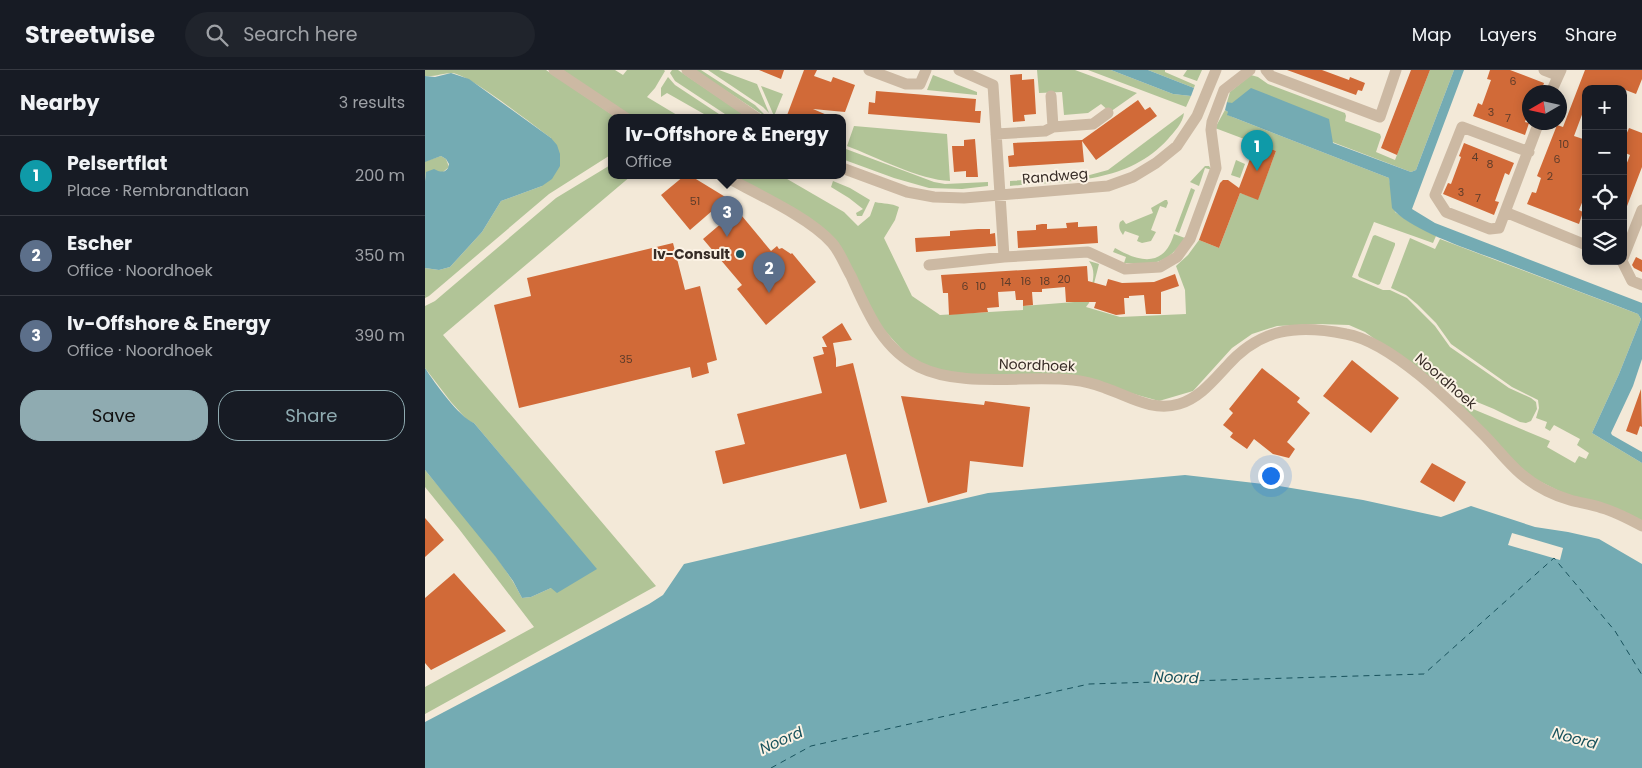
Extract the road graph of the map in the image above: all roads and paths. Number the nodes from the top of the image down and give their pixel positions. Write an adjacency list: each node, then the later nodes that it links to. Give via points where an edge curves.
1 (554, 70): 15 (street)
2 (687, 70): 16 (street)
3 (869, 70): 4 (street, via 906,84 920,84)
4 (926, 70)
5 (959, 70): 19 (street, via 993,85)
6 (1216, 70): 23 (street, Randweg, via 1197,116 1177,146 1133,177 1108,186)
7 (1250, 70): 28 (street, via 1221,96 1211,130 1216,168 1190,239 1177,257 1160,267 1125,269 1088,252)
8 (1266, 70): 9 (street, via 1271,76 1380,117)
9 (1396, 70)
10 (1543, 70): 11 (street)
11 (1559, 73): 12 (street)
12 (1554, 85)
13 (1051, 96): 17 (street)
14 (1108, 113): 17 (street, via 1093,124)
15 (620, 114)
16 (751, 114)
17 (1053, 127): 19 (street, via 1045,131)
18 (1536, 130): 20 (street)
19 (996, 134): 23 (street)
20 (1529, 152): 25 (street); 25 (street, via 1462,127 1435,195 1446,212 1490,229 1499,228)
21 (846, 169): 23 (street, Randweg, via 907,192 964,198)
22 (729, 179): 32 (street, Noordhoek, via 809,223 833,243 879,332 903,358 919,368 958,378 1073,380 1103,387 1149,405 1169,407 1187,402 1203,391 1247,346 1268,334 1300,330 1347,334 1368,339 1386,350 1435,388 1523,476 1567,499 1625,516)
23 (999, 196): 28 (street)
24 (1642, 210): 27 (street)
25 (1505, 212): 26 (street)
26 (1582, 244)
27 (1627, 249)
28 (1004, 257): 29 (street)
29 (929, 265)
30 (1625, 265): 31 (street, via 1632,281)
31 (1642, 285)
32 (1642, 526)

